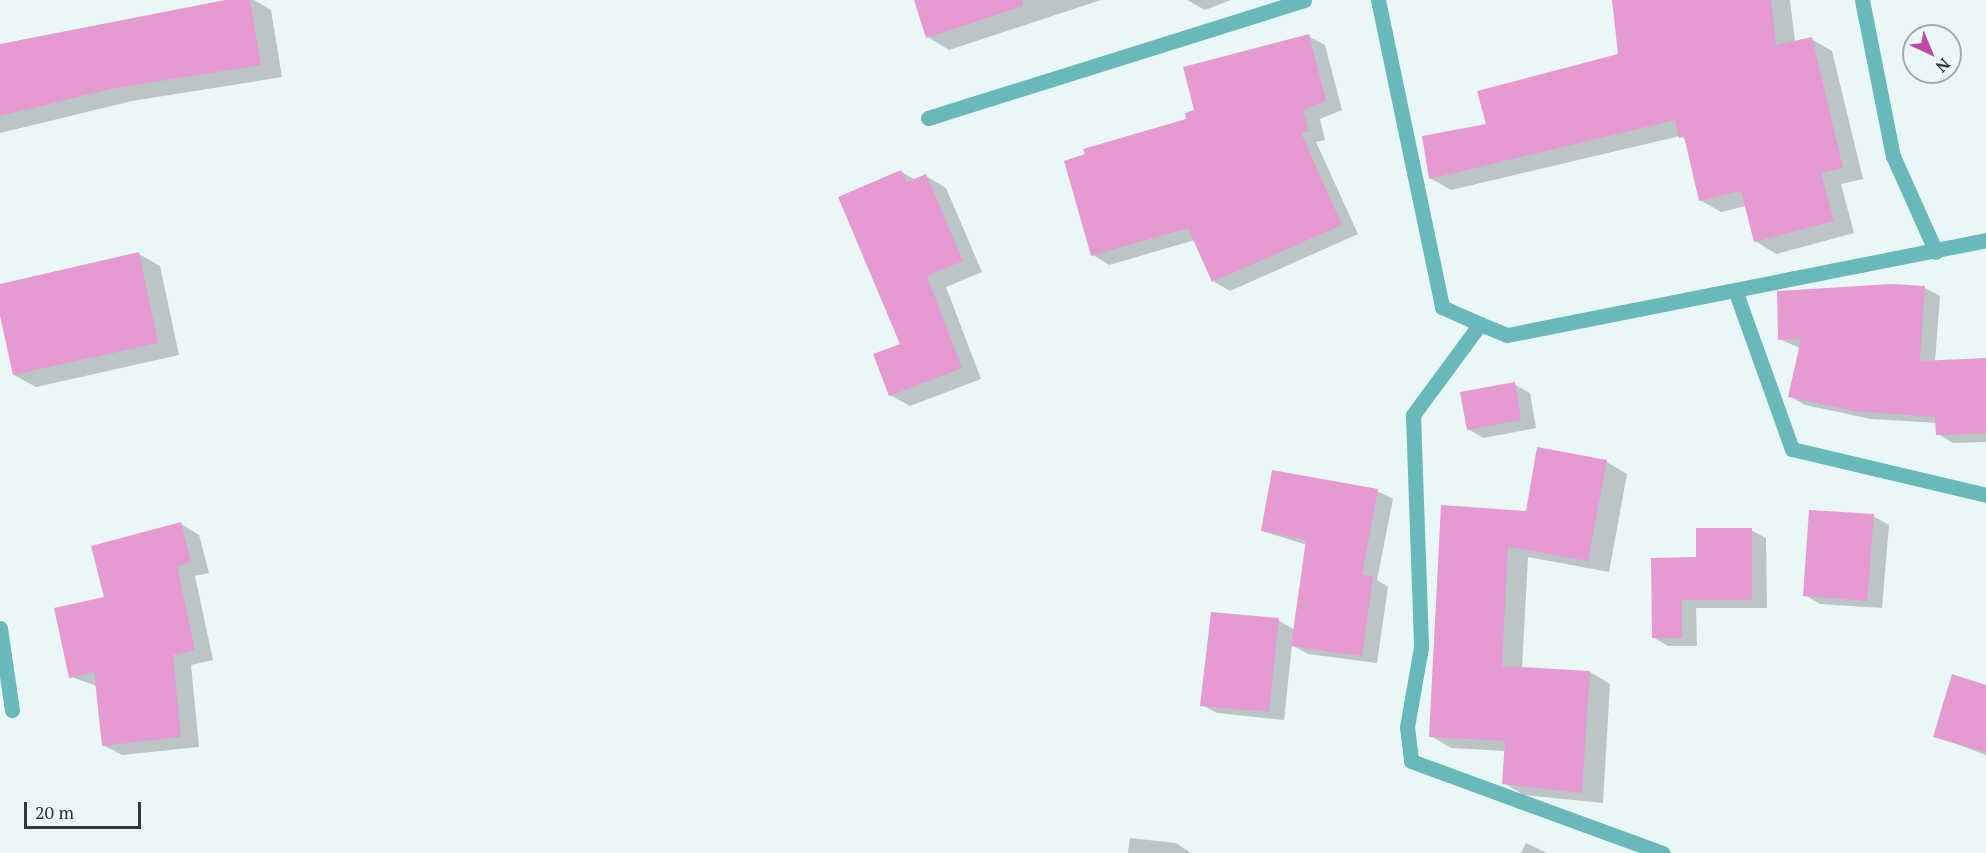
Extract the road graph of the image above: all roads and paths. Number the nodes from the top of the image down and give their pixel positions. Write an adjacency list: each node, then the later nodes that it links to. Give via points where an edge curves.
1 (1304, 0): 4 (street)
2 (1378, 0): 8 (street, via 1442,307)
3 (1862, 0): 6 (street, via 1893,156)
4 (928, 118)
5 (1986, 240): 6 (street)
6 (1936, 252): 7 (street)
7 (1735, 290): 8 (street, via 1507,334); 9 (street, via 1792,449)
8 (1480, 324): 12 (street, via 1413,416 1420,647 1407,727 1411,761)
9 (1986, 495)
10 (0, 628): 11 (street)
11 (12, 710)
12 (1663, 853)

